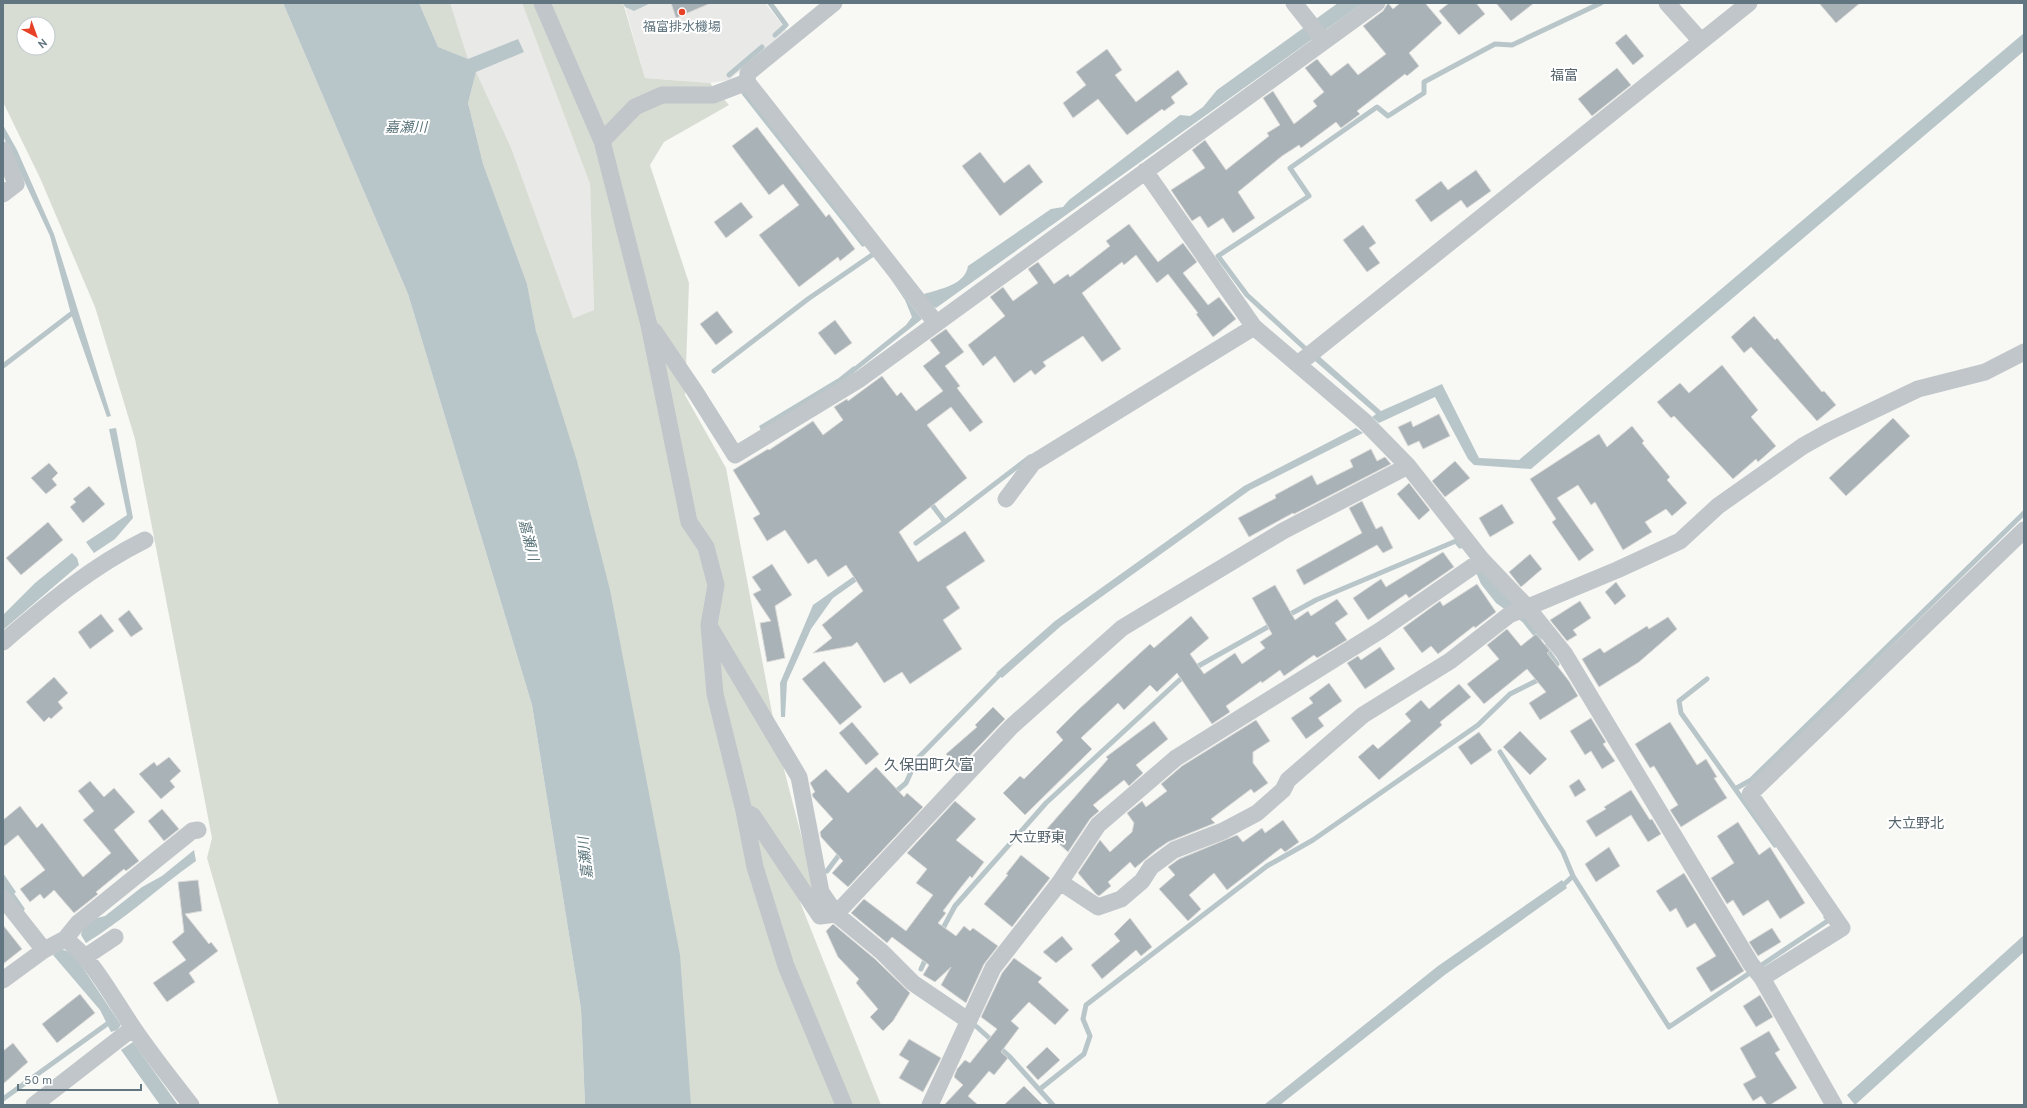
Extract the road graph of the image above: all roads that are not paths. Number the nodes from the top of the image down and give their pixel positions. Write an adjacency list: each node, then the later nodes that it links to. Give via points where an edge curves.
1 (542, 3): 10 (street)
2 (834, 3): 9 (street, via 748,73)
3 (1294, 3): 8 (street)
4 (1377, 3): 8 (street)
5 (1667, 3): 7 (street)
6 (1749, 3): 7 (street)
7 (1700, 40): 18 (street)
8 (1324, 41): 12 (street)
9 (747, 82): 10 (street, via 713,95 662,95 635,107); 14 (street)
10 (602, 141): 15 (street)
11 (3, 150): 13 (street, via 16,184)
12 (1145, 171): 14 (street); 16 (street)
13 (3, 194)
14 (930, 314): 15 (street, via 860,379 735,455)
15 (649, 325): 25 (street, via 689,522 706,547 716,585)
16 (1254, 327): 18 (street); 20 (street, via 1033,463)
17 (2024, 352): 24 (street, via 1985,372 1918,389 1828,432 1802,446 1718,506 1680,541 1617,570)
18 (1306, 358): 19 (street)
19 (1408, 466): 23 (street); 31 (street, via 1283,531 1122,628 1011,727)
20 (1006, 499)
21 (2024, 530): 35 (street, via 1750,794 1842,928)
22 (145, 540): 26 (street, via 57,596)
23 (1476, 564): 24 (street); 29 (street, via 1381,630 1176,758 1098,825)
24 (1526, 606): 29 (street, via 1508,615 1450,661 1363,715 1288,780 1284,790 1257,813 1223,831 1174,850 1151,867 1142,880 1122,899 1098,907); 35 (street, via 1564,653)
25 (709, 625): 27 (street, via 715,694); 31 (street, via 799,777 821,892)
26 (3, 642)
27 (744, 811): 31 (street, via 753,816 820,916); 41 (street, via 755,867 786,966)
28 (198, 830): 33 (street, via 192,831)
29 (1060, 882): 37 (street, via 994,968)
30 (3, 898): 33 (street)
31 (836, 914): 37 (street, via 882,952 913,983)
32 (115, 937): 34 (street)
33 (56, 944): 34 (street, via 74,944); 36 (street)
34 (85, 957): 38 (street)
35 (1757, 972): 43 (street)
36 (3, 980)
37 (969, 1021): 42 (street)
38 (133, 1028): 39 (street); 40 (street)
39 (34, 1105)
40 (191, 1105)
41 (844, 1105)
42 (930, 1105)
43 (1834, 1105)

